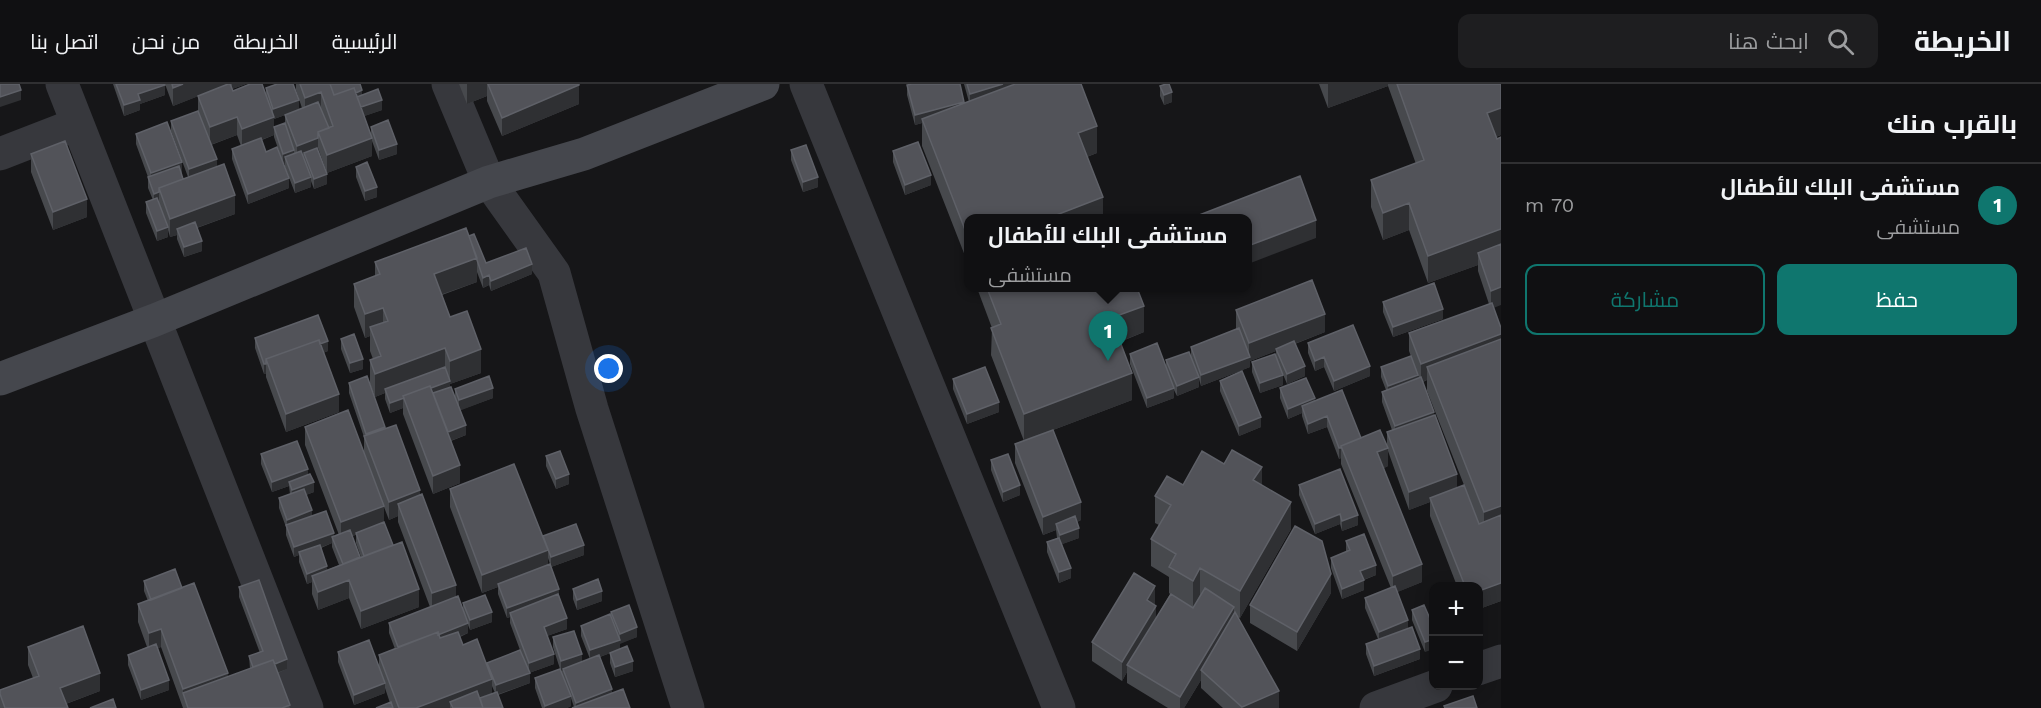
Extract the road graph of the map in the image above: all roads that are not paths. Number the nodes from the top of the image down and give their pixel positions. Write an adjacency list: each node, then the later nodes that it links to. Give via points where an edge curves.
1 (62, 84): 5 (street)
2 (448, 84): 7 (street)
3 (763, 84): 7 (street, via 584,154)
4 (806, 84): 15 (street)
5 (77, 124): 6 (street); 8 (street)
6 (0, 154)
7 (489, 182): 8 (street); 14 (street, via 554,273 592,409)
8 (155, 320): 9 (street); 13 (street)
9 (0, 380)
10 (1501, 661): 11 (street)
11 (1483, 668)
12 (1429, 689): 16 (street)
13 (307, 708)
14 (688, 708)
15 (1059, 708)
16 (1376, 708)

